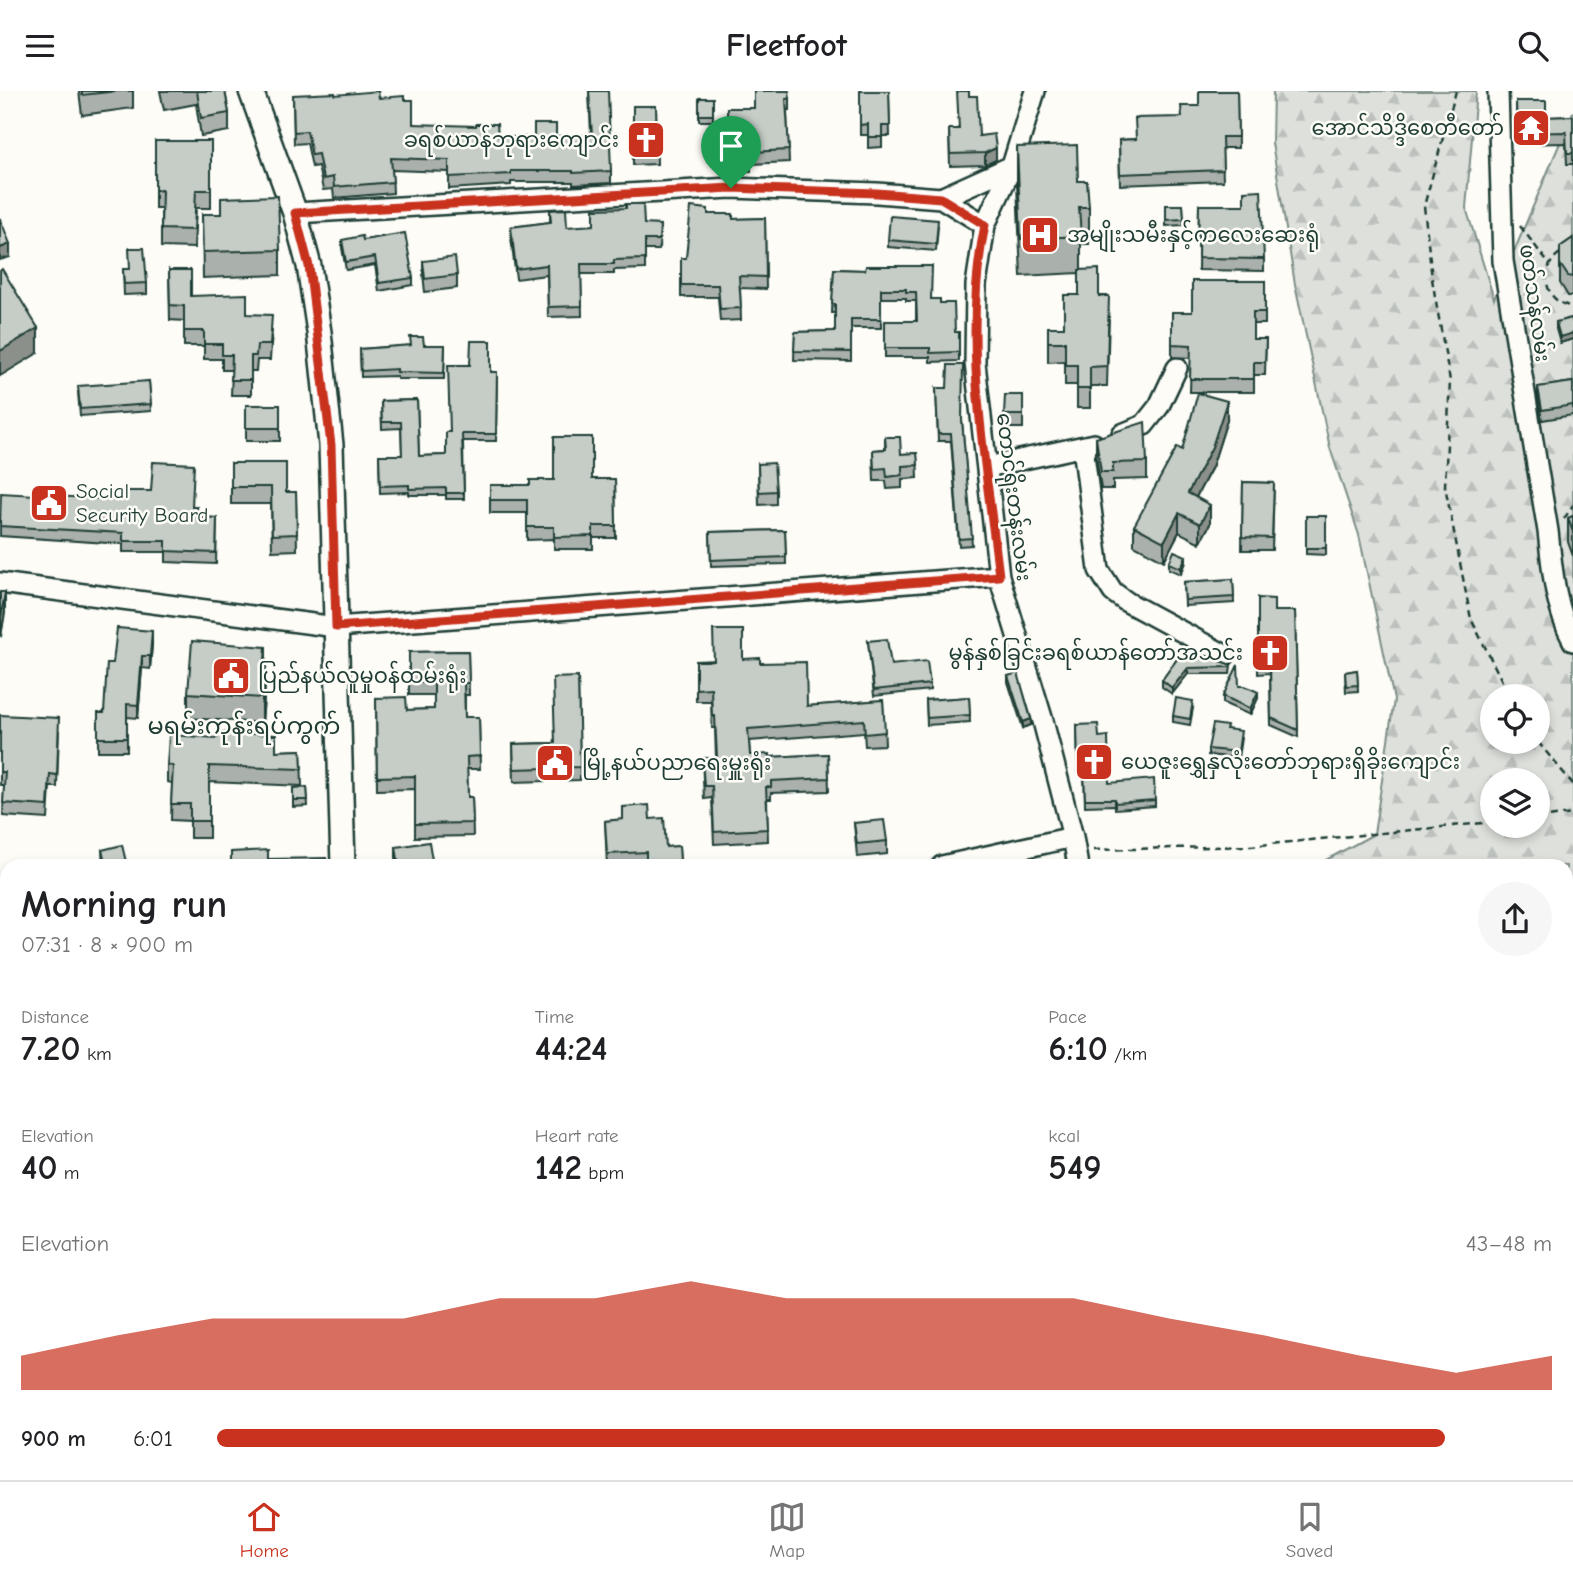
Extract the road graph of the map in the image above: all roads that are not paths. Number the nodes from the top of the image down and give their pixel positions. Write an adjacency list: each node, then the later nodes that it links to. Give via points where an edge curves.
1 (251, 91): 6 (main road)
2 (1035, 91): 4 (street, တောင်ရိုးတန်းလမ်း)
3 (1498, 91): 14 (street, ဖတ်သန်လမ်း, via 1503,261 1553,576)
4 (1012, 166): 5 (street); 7 (street, တောင်ရိုးတန်းလမ်း)
5 (941, 198): 6 (street, via 731,188); 7 (street)
6 (295, 213): 13 (main road, via 309,266 331,445)
7 (985, 225): 10 (street, တောင်ရိုးတန်းလမ်း, via 976,285 975,363)
8 (1177, 368): 9 (street, via 1144,425)
9 (1083, 447): 10 (street); 15 (street, via 1099,570 1113,591)
10 (987, 467): 11 (street, တောင်ရိုးတန်းလမ်း)
11 (999, 576): 13 (street); 16 (street, တောင်ရိုးတန်းလမ်း, via 1043,721)
12 (0, 583): 13 (street)
13 (336, 627): 17 (main road)
14 (1573, 641)
15 (1225, 655)
16 (1075, 851): 18 (street)
17 (343, 859)
18 (1004, 859)

